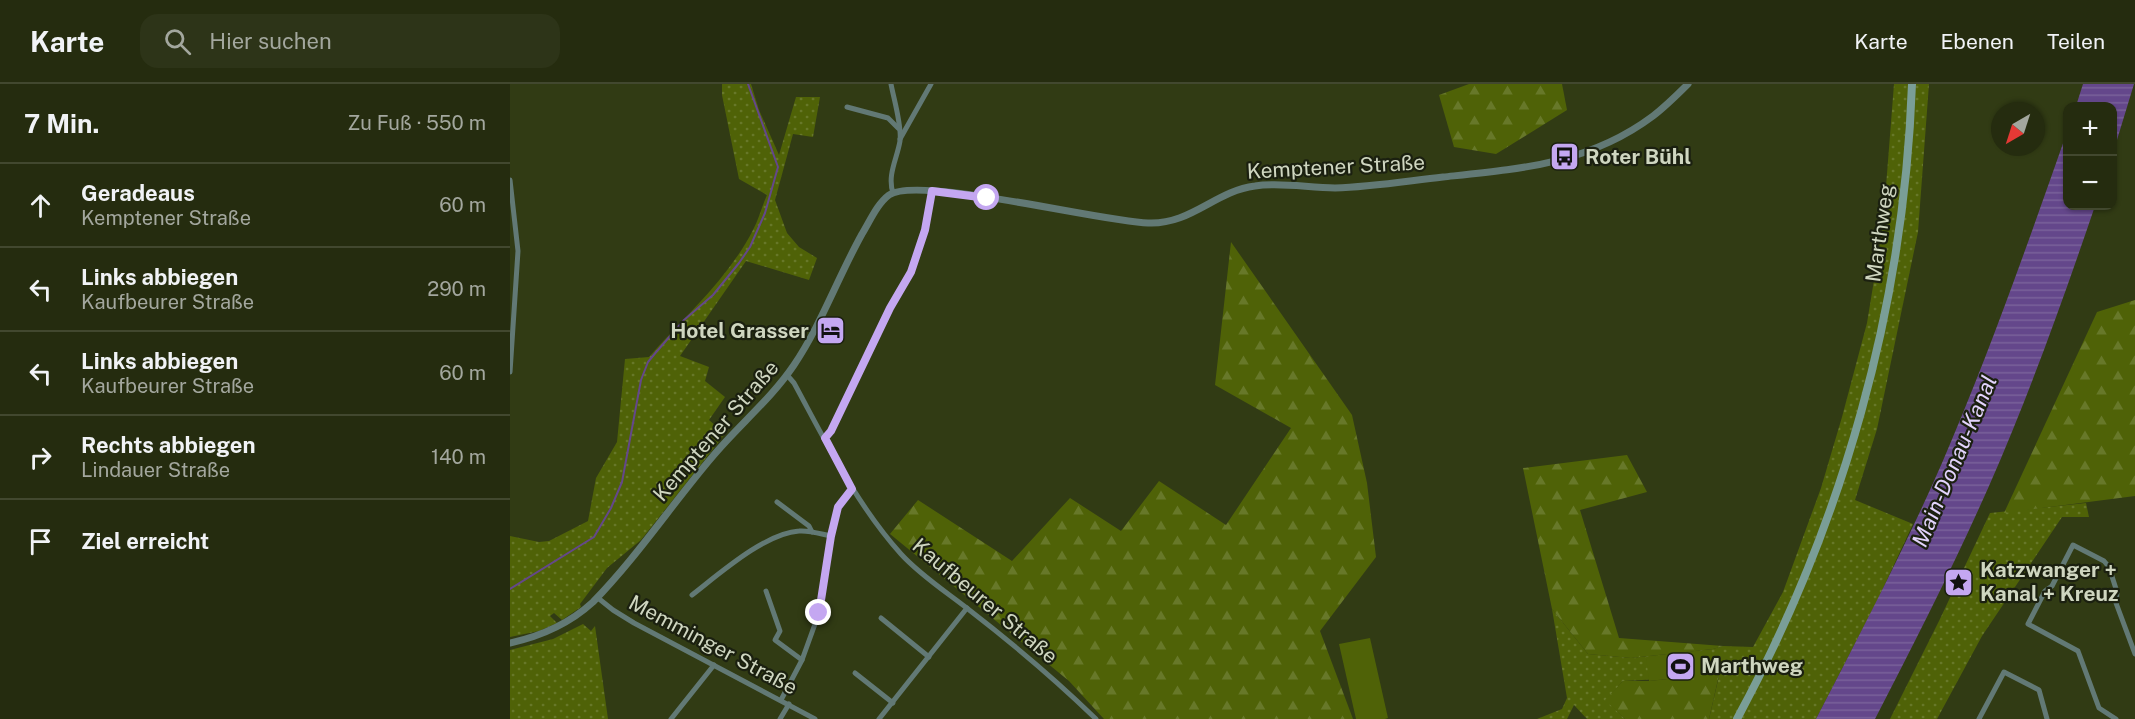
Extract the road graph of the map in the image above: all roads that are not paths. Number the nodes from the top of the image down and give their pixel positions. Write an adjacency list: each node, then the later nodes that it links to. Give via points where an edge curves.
1 (891, 84): 6 (street)
2 (931, 84): 7 (street)
3 (1688, 84): 9 (street, Kemptener Straße, via 1634,128 1558,162 1341,188 1254,186 1232,192 1187,216 1161,223)
4 (1912, 84): 39 (main road, Marthweg, via 1896,254 1860,419 1812,560)
5 (847, 107): 6 (street, via 888,118)
6 (899, 129): 7 (street)
7 (900, 139): 10 (street, via 891,174)
8 (510, 180): 11 (street)
9 (932, 191): 10 (street, Kemptener Straße, via 904,189); 15 (street, via 925,230 911,272)
10 (893, 193): 14 (street, Kemptener Straße, via 881,203 868,224)
11 (518, 238): 12 (street); 13 (street)
12 (510, 241)
13 (510, 372)
14 (787, 375): 15 (street, Kaufbeurer Straße); 22 (street, Kemptener Straße, via 716,452)
15 (825, 438): 16 (street, Kaufbeurer Straße)
16 (852, 489): 19 (street, via 838,507); 23 (street, Kaufbeurer Straße, via 902,555)
17 (777, 502): 18 (street)
18 (812, 532): 19 (street); 21 (street, via 798,531 758,546)
19 (831, 536): 28 (street, via 819,613)
20 (765, 591): 28 (street, via 780,631 775,640)
21 (692, 595)
22 (597, 598): 25 (street, Kemptener Straße, via 554,629); 29 (street, Memminger Straße, via 634,623)
23 (967, 609): 27 (street); 38 (street, Kaufbeurer Straße)
24 (881, 618): 27 (street)
25 (510, 643)
26 (2135, 654): 42 (street, via 2116,603 2117,592 2109,567 2073,545 2028,624 2078,651 2099,708)
27 (929, 657): 32 (street)
28 (802, 660): 31 (street)
29 (714, 665): 31 (street, Memminger Straße); 34 (street)
30 (855, 673): 32 (street)
31 (781, 700): 33 (street, Memminger Straße)
32 (893, 703): 37 (street)
33 (789, 704): 35 (street); 36 (street, Memminger Straße)
34 (671, 719)
35 (780, 719)
36 (815, 719)
37 (879, 719)
38 (1096, 719)
39 (1737, 719)
40 (1979, 719): 41 (street, via 2004,672 2039,690)
41 (2047, 719)
42 (2116, 719)

